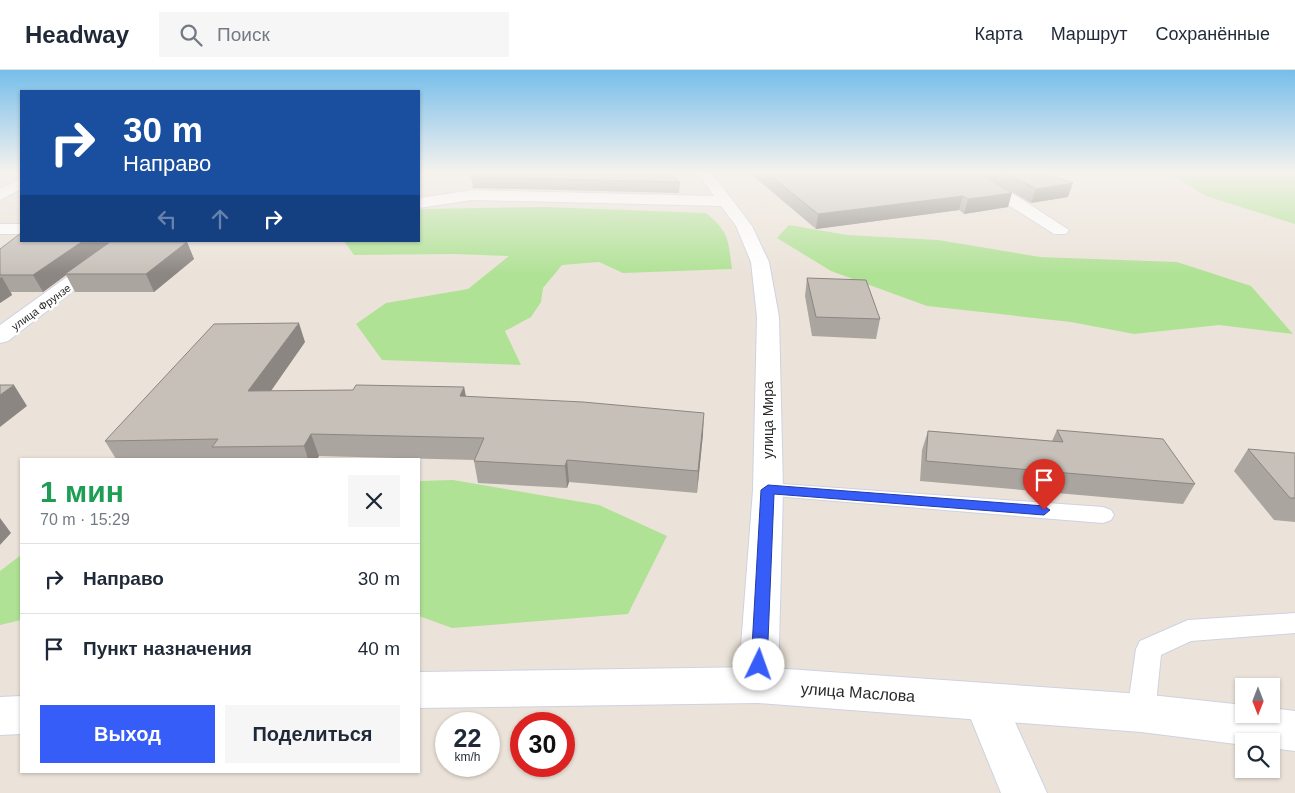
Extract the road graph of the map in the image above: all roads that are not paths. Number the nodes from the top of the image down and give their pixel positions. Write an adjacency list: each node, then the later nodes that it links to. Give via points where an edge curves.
1 (731, 207): 8 (street, улица Мира, via 744,226 760,262 768,317)
2 (1024, 207): 5 (street)
3 (0, 229): 4 (street)
4 (20, 229)
5 (1060, 230)
6 (127, 242): 7 (street, улица Фрунзе)
7 (0, 336)
8 (768, 490): 9 (lane); 11 (street, улица Мира)
9 (1103, 515)
10 (1295, 623): 14 (lane, via 1188,631 1149,649)
11 (758, 685): 12 (street, улица Маслова); 13 (street, улица Маслова)
12 (420, 690)
13 (985, 702): 14 (street, улица Маслова); 18 (street)
14 (1141, 713): 17 (street, улица Маслова)
15 (20, 715): 16 (street)
16 (0, 716)
17 (1295, 731)
18 (1024, 793)

